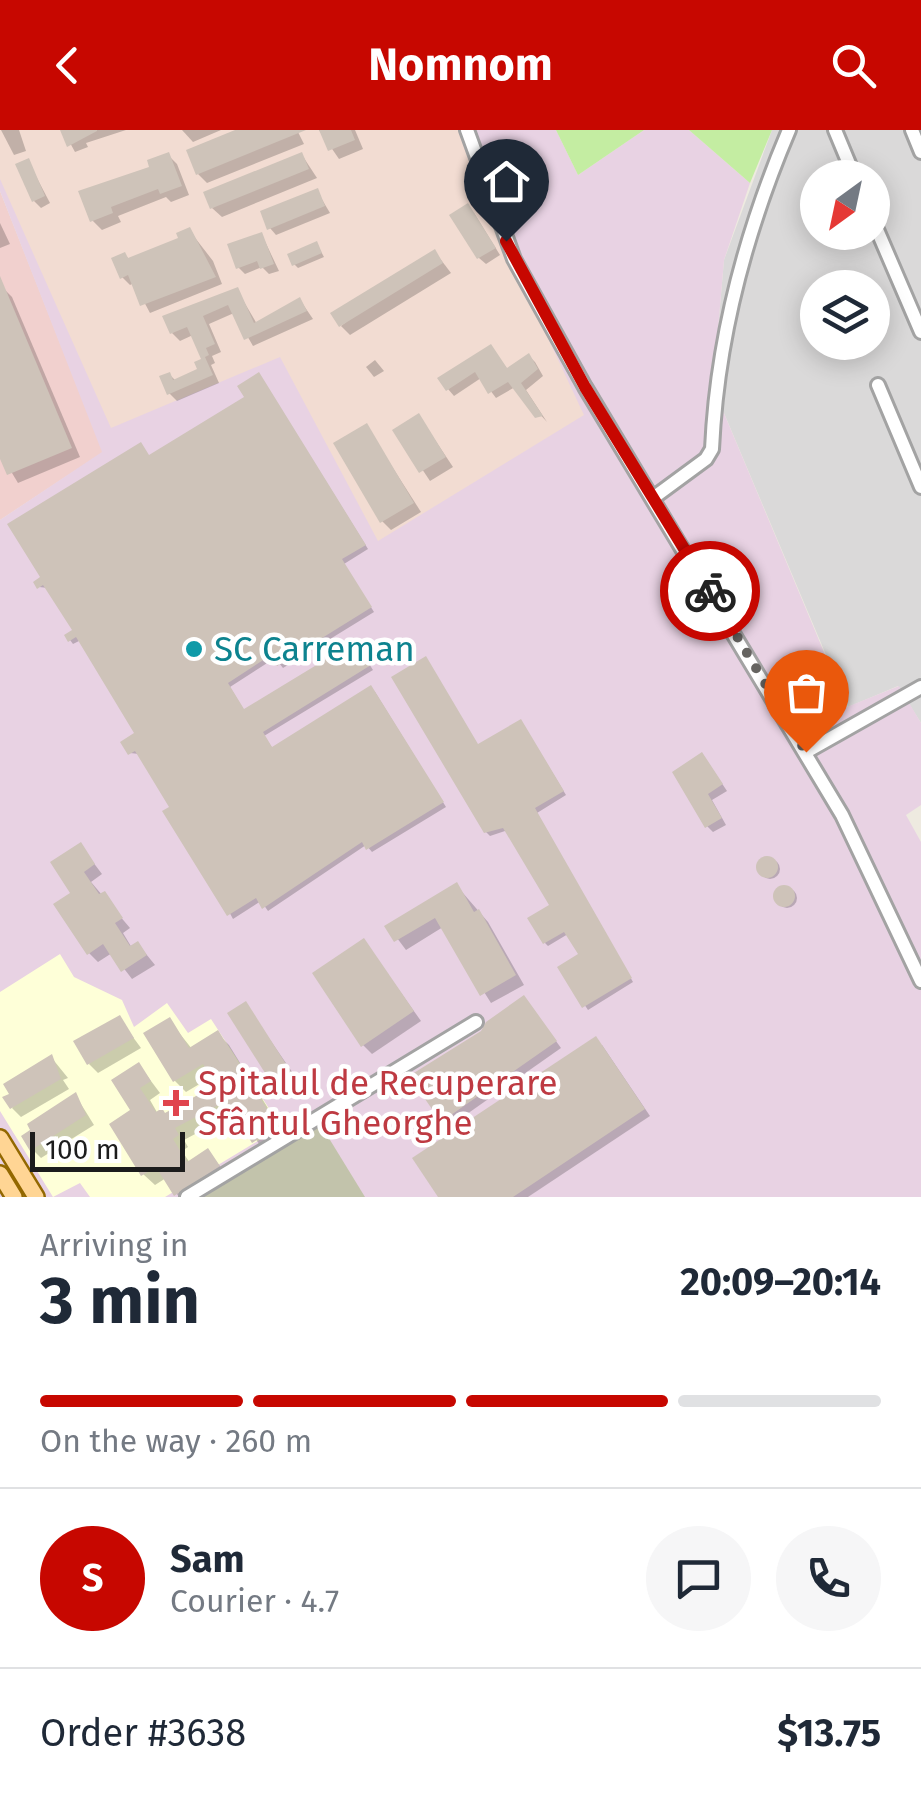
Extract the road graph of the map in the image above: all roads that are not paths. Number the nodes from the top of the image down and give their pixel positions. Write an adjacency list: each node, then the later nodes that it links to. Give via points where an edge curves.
1 (466, 130): 11 (street, via 514,258)
2 (789, 130): 11 (street, via 751,223 712,449)
3 (835, 130): 6 (street)
4 (912, 130): 5 (street)
5 (921, 152)
6 (848, 160)
7 (886, 250): 8 (street)
8 (921, 332)
9 (878, 385): 10 (street)
10 (921, 487)
11 (654, 498): 13 (street)
12 (921, 688): 13 (street)
13 (806, 752): 14 (street)
14 (921, 981)
15 (476, 1022): 20 (street)
16 (0, 1138): 19 (main road)
17 (0, 1174): 18 (main road)
18 (14, 1197)
19 (36, 1197)
20 (187, 1197)

